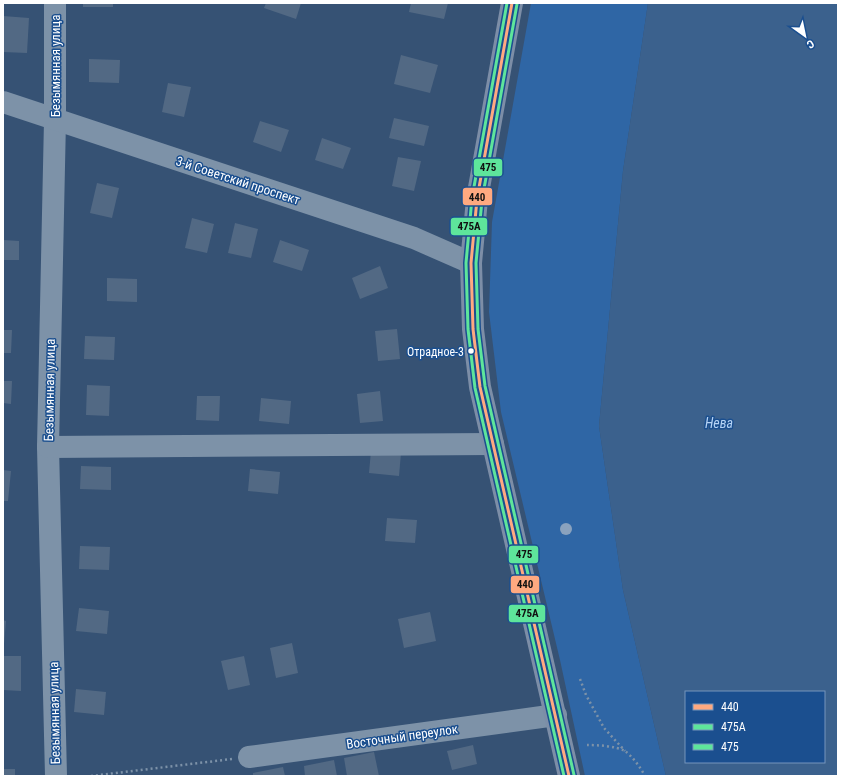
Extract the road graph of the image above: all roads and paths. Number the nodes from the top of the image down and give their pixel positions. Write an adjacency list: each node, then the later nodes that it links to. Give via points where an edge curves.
1 (55, 3): 4 (street, Безымянная улица)
2 (512, 3): 5 (main road, via 477,199)
3 (3, 102): 4 (street, 3-й Советский проспект)
4 (55, 120): 5 (street, 3-й Советский проспект, via 414,238); 7 (street, Безымянная улица)
5 (471, 263): 6 (main road, via 472,329 480,387)
6 (493, 444): 7 (street); 9 (main road)
7 (48, 447): 13 (street, Безымянная улица)
8 (580, 679): 11 (path, via 604,728)
9 (556, 715): 12 (street, Восточный переулок); 15 (main road)
10 (588, 745): 11 (path)
11 (625, 751): 16 (path)
12 (249, 757): 14 (path)
13 (56, 776)
14 (91, 776)
15 (569, 776)
16 (645, 776)

